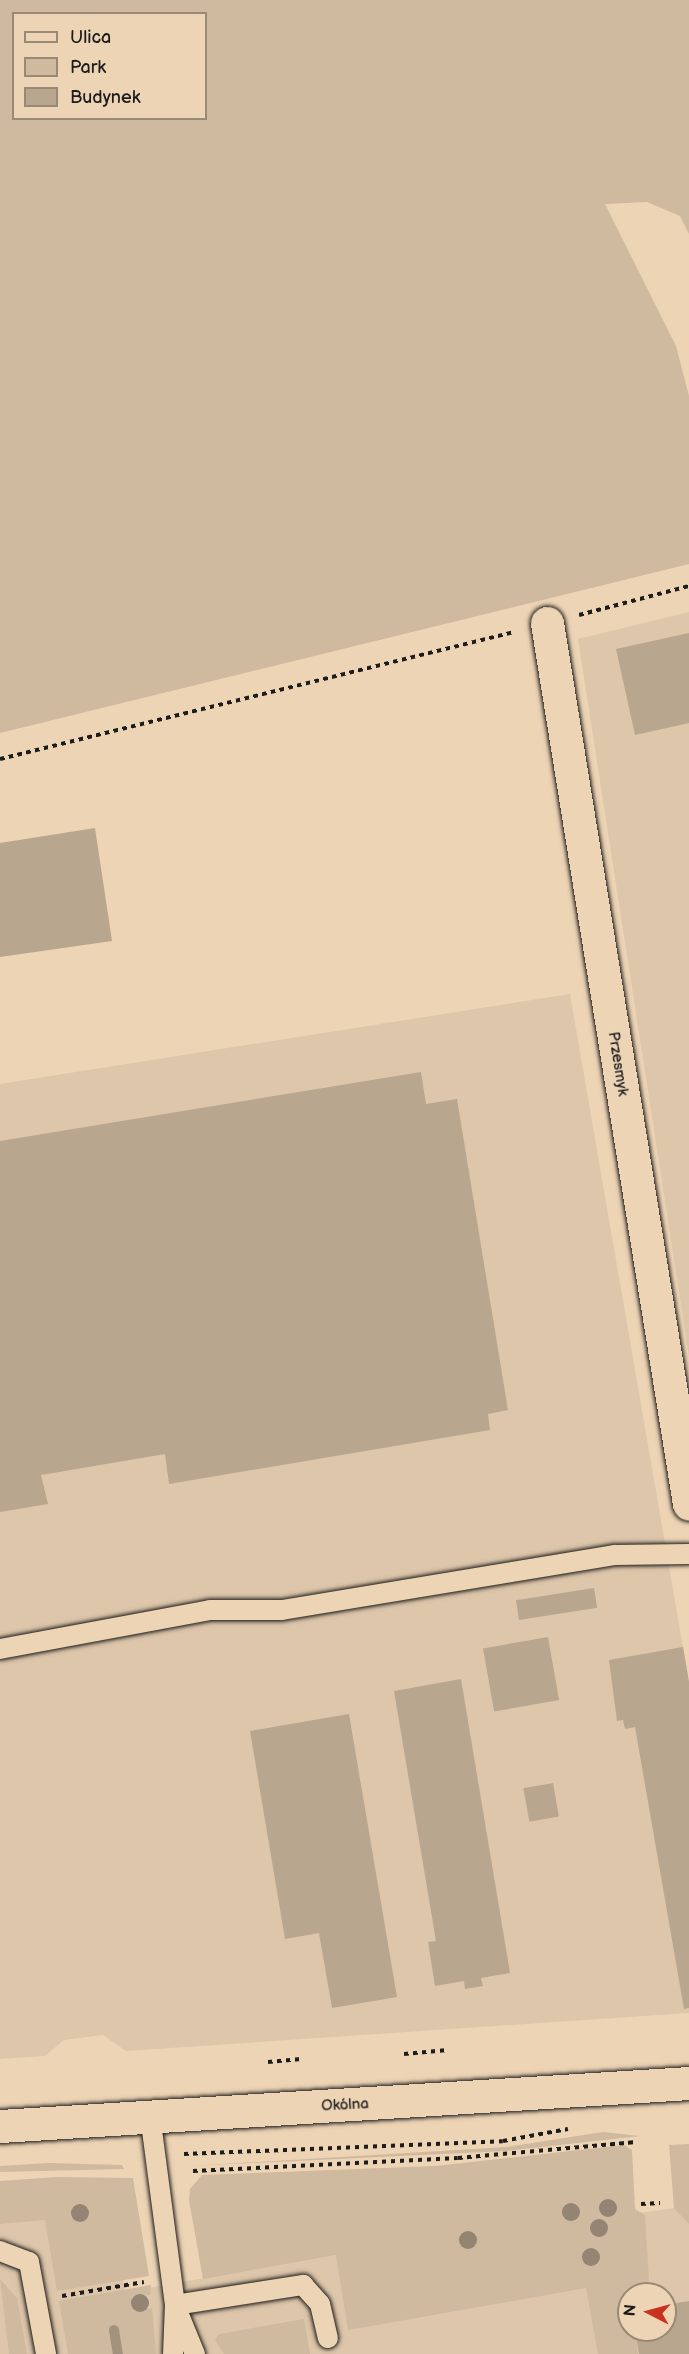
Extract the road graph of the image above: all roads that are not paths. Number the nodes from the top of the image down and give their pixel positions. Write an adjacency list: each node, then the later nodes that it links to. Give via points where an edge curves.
1 (547, 623): 2 (street, Przesmyk)
2 (689, 1504)
3 (689, 1554): 4 (lane, via 615,1555 282,1611 210,1610)
4 (0, 1649)
5 (689, 2083): 6 (street, Okólna)
6 (150, 2115): 7 (street, Okólna); 9 (lane)
7 (0, 2126)
8 (0, 2251): 11 (lane, via 28,2262 39,2300)
9 (175, 2305): 10 (lane, via 303,2285 320,2304); 12 (lane); 13 (lane)
10 (328, 2338)
11 (46, 2354)
12 (173, 2354)
13 (195, 2354)

